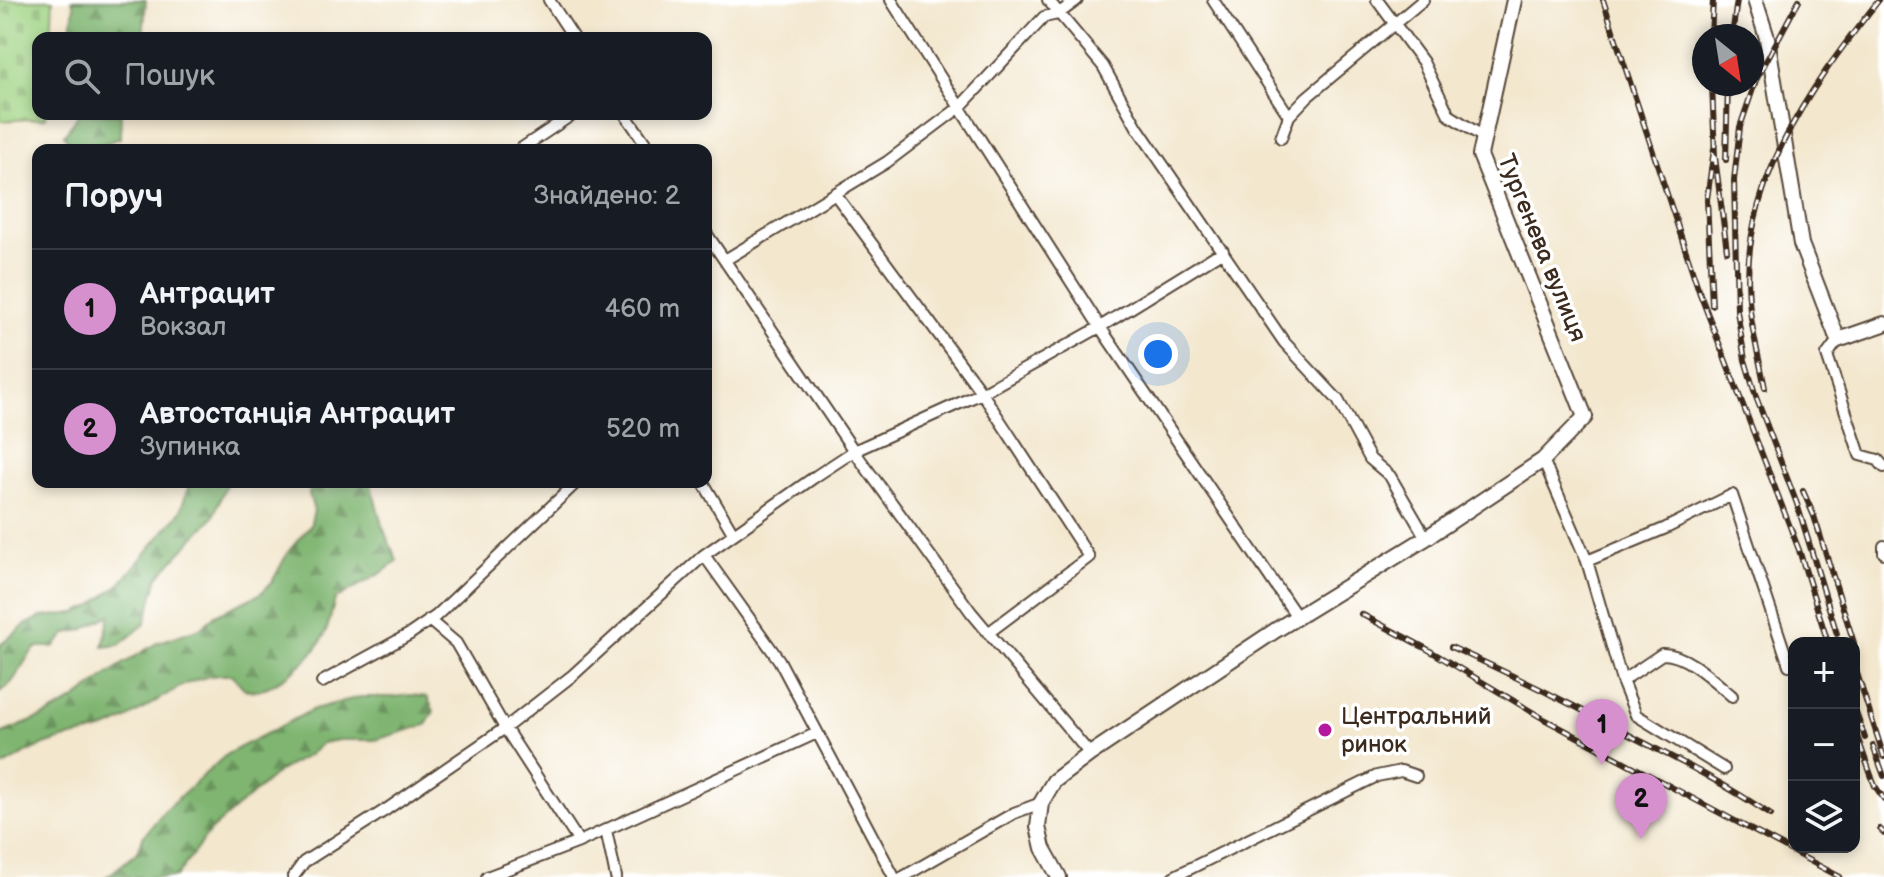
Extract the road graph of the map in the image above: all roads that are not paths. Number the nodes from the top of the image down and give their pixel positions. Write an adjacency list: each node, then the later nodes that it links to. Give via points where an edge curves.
1 (549, 0): 12 (street)
2 (891, 0): 13 (street)
3 (1048, 0): 10 (street)
4 (1077, 0): 10 (street)
5 (1213, 0): 14 (street)
6 (1377, 0): 11 (street)
7 (1423, 0): 11 (street)
8 (1514, 0): 18 (street, Тургенева вулиця)
9 (1755, 0): 27 (street, via 1767,38 1801,244)
10 (1058, 14): 13 (street, via 1044,17); 23 (street, via 1103,66 1137,127)
11 (1394, 22): 14 (street); 18 (street, via 1423,62 1449,115)
12 (570, 32)
13 (960, 107): 21 (street); 26 (street)
14 (1289, 116): 17 (street)
15 (564, 120): 19 (street)
16 (629, 120): 20 (street)
17 (1281, 138)
18 (1485, 138): 30 (street, Тургенева вулиця, via 1480,155 1585,417)
19 (528, 144)
20 (646, 144)
21 (835, 194): 24 (street); 28 (street)
22 (712, 242): 24 (street)
23 (1223, 251): 26 (street); 35 (street, via 1284,342 1338,400 1370,459 1390,476)
24 (725, 260): 29 (street)
25 (1884, 324): 27 (street)
26 (1100, 327): 28 (street); 40 (street)
27 (1838, 340): 31 (street, via 1827,355 1860,455)
28 (982, 393): 29 (street); 42 (street, via 1089,557)
29 (854, 451): 34 (street); 42 (street)
30 (1543, 460): 35 (street); 39 (street)
31 (1882, 461)
32 (571, 488): 41 (street)
33 (707, 488): 34 (street)
34 (733, 533): 38 (street)
35 (1426, 538): 40 (street)
36 (1884, 546): 37 (street)
37 (1884, 553)
38 (704, 555): 47 (street, via 573,675); 48 (street, via 779,660)
39 (1587, 561): 43 (street, via 1732,495); 44 (street)
40 (1297, 617): 49 (street)
41 (429, 620): 45 (street); 47 (street, via 456,643)
42 (988, 633): 49 (street)
43 (1788, 662)
44 (1622, 681): 46 (street, via 1667,653); 50 (street, via 1636,715)
45 (322, 682)
46 (1732, 696)
47 (505, 728): 54 (street); 55 (street, via 304,862)
48 (817, 733): 53 (street); 58 (street)
49 (1090, 754): 52 (street, via 1054,781)
50 (1724, 769)
51 (1416, 776): 61 (street, via 1401,771 1377,776)
52 (1041, 803): 59 (street); 60 (street, via 1038,827 1043,848)
53 (606, 830): 54 (street); 57 (street)
54 (579, 842): 56 (street)
55 (293, 877)
56 (487, 877)
57 (616, 877)
58 (894, 877)
59 (903, 877)
60 (1059, 877)
61 (1173, 877)

